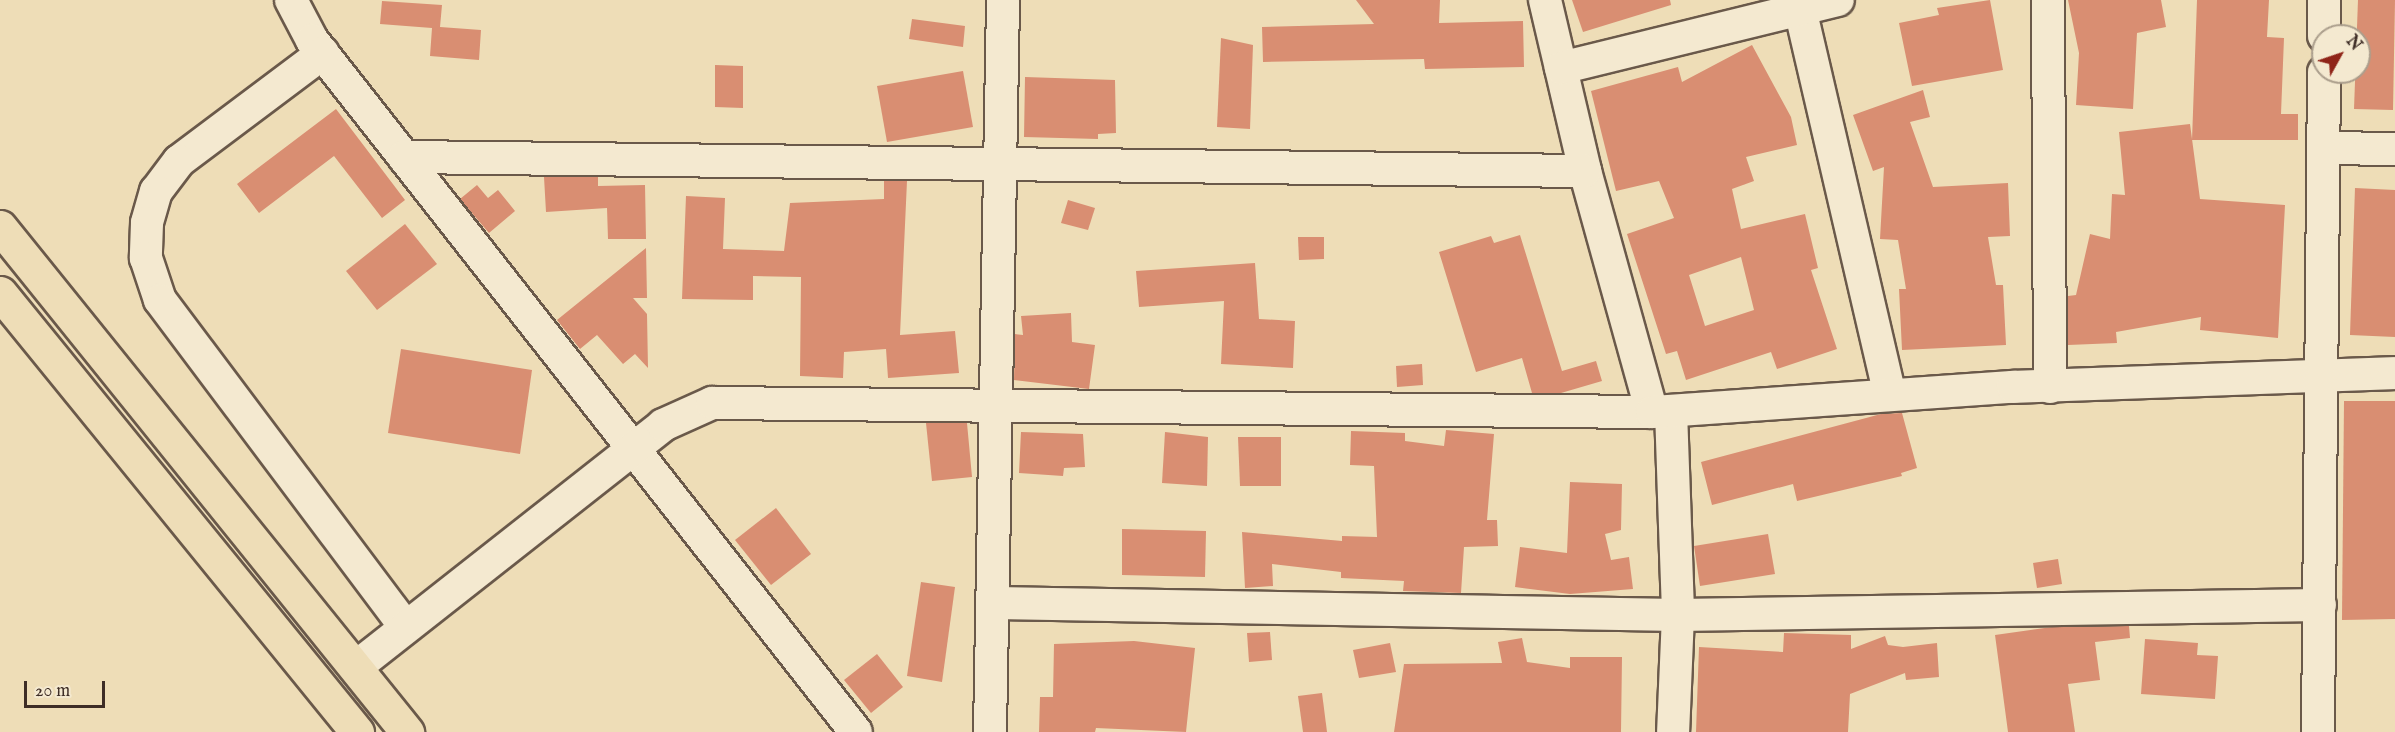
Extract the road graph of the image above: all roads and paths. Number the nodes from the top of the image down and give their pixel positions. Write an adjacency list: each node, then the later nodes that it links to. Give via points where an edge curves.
1 (291, 0): 9 (street)
2 (1003, 0): 15 (street)
3 (1545, 0): 10 (street)
4 (1838, 0): 7 (street)
5 (2048, 0): 21 (street)
6 (2324, 0): 8 (street)
7 (1799, 4): 10 (street); 22 (street)
8 (2324, 24)
9 (323, 53): 14 (street); 29 (street, via 179,161 156,191 147,223 147,258 160,300)
10 (1561, 68): 16 (street)
11 (2324, 84): 12 (street)
12 (2324, 148): 13 (street); 20 (street)
13 (2395, 149)
14 (404, 157): 15 (street); 25 (street)
15 (997, 163): 16 (street); 23 (street)
16 (1584, 171): 24 (street)
17 (0, 226): 30 (main road)
18 (0, 293): 31 (main road)
19 (2395, 373): 20 (street)
20 (2322, 374): 21 (street); 27 (street)
21 (2050, 387): 22 (street)
22 (1890, 394): 24 (street)
23 (996, 405): 24 (street); 25 (street, via 712,403 686,411); 26 (street)
24 (1662, 411): 28 (street)
25 (631, 449): 29 (street); 33 (street)
26 (996, 603): 28 (street); 34 (street)
27 (2320, 605): 28 (street); 36 (street)
28 (1678, 615): 35 (street)
29 (405, 626): 30 (street)
30 (356, 668): 32 (main road)
31 (357, 732)
32 (407, 732)
33 (856, 732)
34 (990, 732)
35 (1673, 732)
36 (2318, 732)

